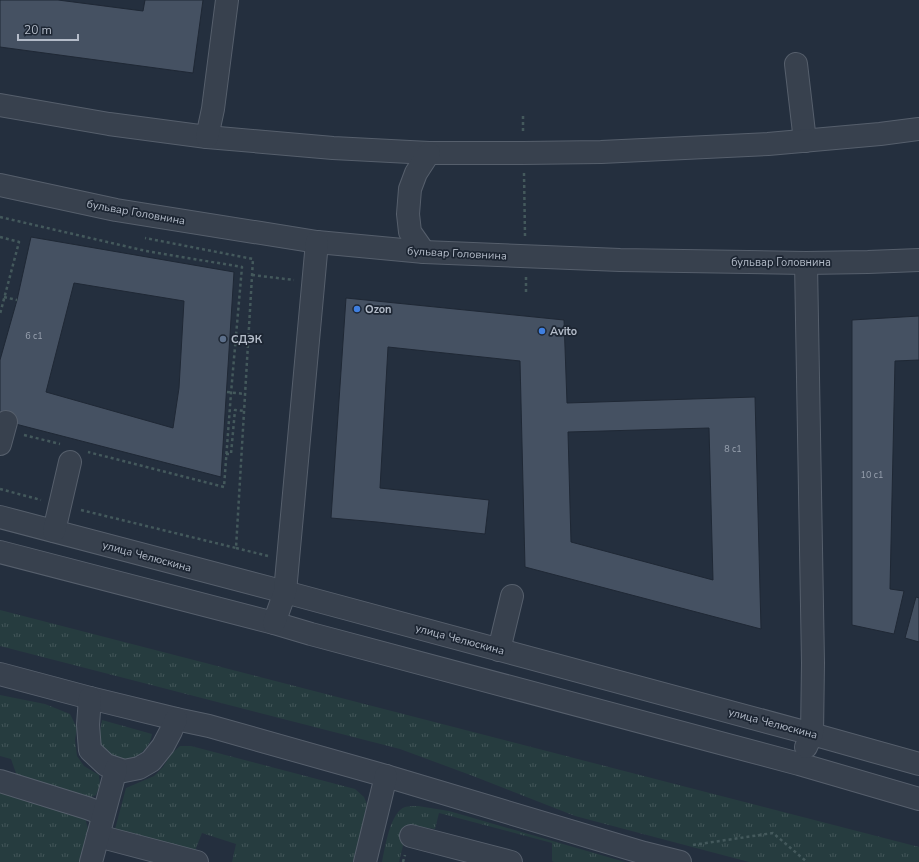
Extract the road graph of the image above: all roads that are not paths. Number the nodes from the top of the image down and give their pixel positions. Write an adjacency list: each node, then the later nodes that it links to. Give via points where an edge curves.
1 (227, 0): 5 (street)
2 (796, 64): 6 (street)
3 (0, 105): 5 (street, via 109,124)
4 (919, 129): 6 (street)
5 (207, 137): 7 (street)
6 (805, 141): 7 (street, via 601,152)
7 (429, 153): 10 (street, via 416,173 410,189 408,214 410,232)
8 (0, 185): 9 (street, бульвар Головнина, via 116,210)
9 (317, 242): 10 (street, бульвар Головнина); 17 (street)
10 (424, 252): 12 (street, бульвар Головнина, via 620,260)
11 (919, 260): 12 (street, бульвар Головнина)
12 (806, 263): 24 (street)
13 (74, 453): 15 (street)
14 (0, 517): 15 (street, улица Челюскина)
15 (54, 531): 17 (street, улица Челюскина)
16 (0, 552): 19 (street)
17 (285, 592): 19 (street); 20 (street, улица Челюскина)
18 (512, 596): 20 (street)
19 (274, 623): 25 (street)
20 (499, 650): 24 (street, улица Челюскина)
21 (0, 674): 22 (street)
22 (90, 698): 23 (street); 27 (street, via 90,750 106,765)
23 (176, 719): 27 (street, via 163,746 151,761 139,768 124,771); 28 (street)
24 (812, 734): 25 (street); 26 (street, улица Челюскина)
25 (799, 764): 30 (street)
26 (919, 764)
27 (116, 769): 31 (street)
28 (386, 776): 35 (street); 38 (street)
29 (0, 781): 31 (street)
30 (919, 799)
31 (103, 814): 32 (street)
32 (98, 836): 36 (street); 37 (street)
33 (411, 836): 39 (street)
34 (683, 854): 35 (street)
35 (642, 857)
36 (91, 862)
37 (197, 862)
38 (365, 862)
39 (511, 862)

